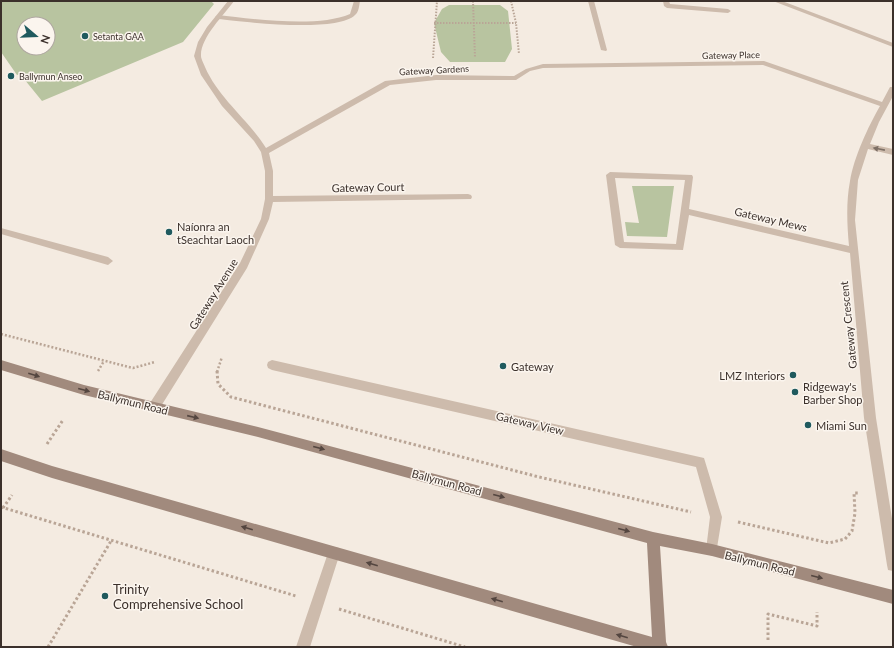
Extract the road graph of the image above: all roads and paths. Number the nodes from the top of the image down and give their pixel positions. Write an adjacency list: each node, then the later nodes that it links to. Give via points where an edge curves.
1 (231, 1): 10 (street, Gateway Avenue)
2 (357, 1): 10 (street, via 355,12 337,22 245,21)
3 (437, 1): 11 (path)
4 (473, 1): 12 (path)
5 (511, 1): 13 (path)
6 (591, 1): 15 (street)
7 (666, 1): 9 (street, via 667,6)
8 (776, 1): 14 (street)
9 (728, 10)
10 (218, 17): 23 (street, Gateway Avenue, via 201,42 197,56 204,75 225,104 257,139)
11 (434, 23): 12 (path); 19 (path)
12 (474, 23): 13 (path); 16 (path)
13 (516, 23): 18 (path, via 520,59)
14 (893, 45)
15 (604, 50)
16 (475, 58)
17 (620, 66): 18 (street, Gateway Gardens, via 543,66); 21 (street, Gateway Place, via 764,63)
18 (528, 70): 19 (street, Gateway Gardens, via 516,78)
19 (434, 78): 23 (street, Gateway Gardens, via 388,83)
20 (893, 89): 21 (street, Gateway Crescent)
21 (883, 105): 22 (street, Gateway Crescent)
22 (865, 146): 24 (street, one-way to 22); 29 (street, Gateway Crescent, via 854,180)
23 (264, 152): 26 (street, Gateway Avenue, via 269,171)
24 (893, 152)
25 (468, 197): 26 (street, Gateway Court)
26 (269, 199): 38 (street, Gateway Avenue, via 266,219 244,265)
27 (685, 211): 27 (street, via 689,177 610,175 620,245 680,248); 29 (street, Gateway Mews)
28 (1, 231): 30 (street)
29 (852, 250): 50 (street, Gateway Crescent, via 870,418)
30 (108, 261)
31 (1, 334): 34 (path)
32 (222, 357): 45 (path, via 216,378 221,391 230,397 538,477)
33 (159, 359): 34 (path, via 153,364 133,368)
34 (104, 361): 37 (path)
35 (1, 365): 38 (main road, Ballymun Road, one-way to 38)
36 (272, 365): 45 (street, Gateway View, via 700,462)
37 (96, 373)
38 (154, 408): 46 (main road, Ballymun Road, one-way to 46, via 274,436)
39 (63, 420): 40 (path)
40 (47, 444)
41 (1, 455): 49 (main road, one-way to 41)
42 (854, 493): 45 (path, via 855,513 852,531 845,539 829,543)
43 (12, 495): 44 (path)
44 (2, 508): 47 (path)
45 (716, 517): 48 (street, Gateway View)
46 (653, 538): 48 (main road, Ballymun Road); 58 (main road)
47 (111, 541): 52 (path); 55 (path)
48 (712, 550): 51 (main road, Ballymun Road, one-way to 51)
49 (334, 554): 52 (street); 58 (main road, one-way to 49)
50 (893, 564)
51 (893, 597)
52 (318, 603): 56 (street); 57 (path)
53 (817, 612): 54 (path, via 817,626 768,614)
54 (768, 640)
55 (48, 647)
56 (303, 647)
57 (465, 647)
58 (660, 647)

